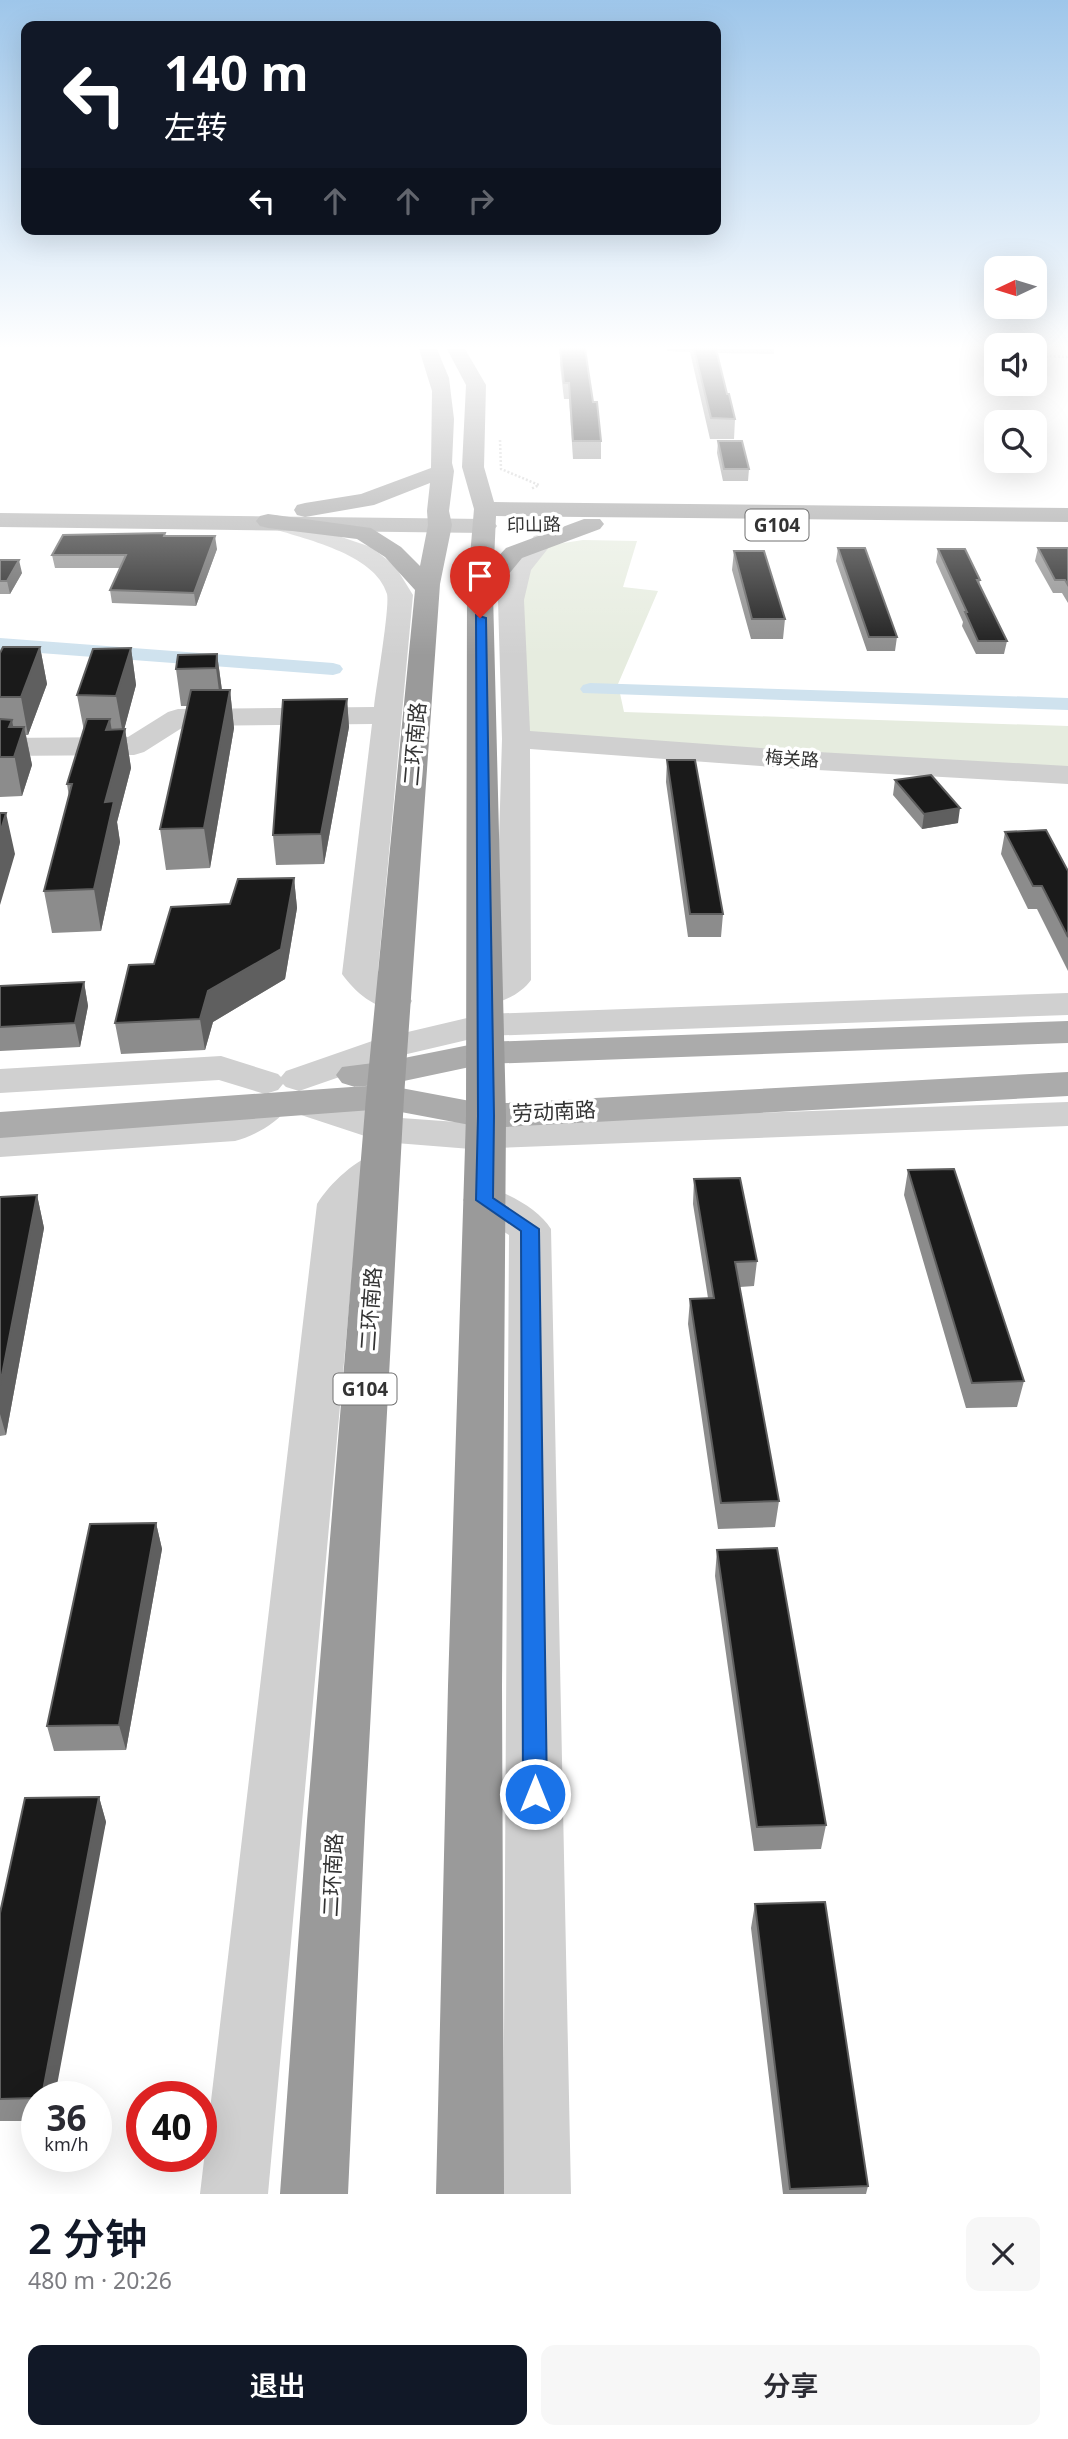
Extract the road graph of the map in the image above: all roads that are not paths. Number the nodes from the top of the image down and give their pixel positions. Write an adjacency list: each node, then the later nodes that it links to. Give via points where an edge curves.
1 (442, 451): 4 (highway, G104)
2 (474, 451): 3 (highway)
3 (473, 467): 8 (highway); 10 (highway)
4 (443, 471): 6 (highway, via 366,500); 9 (highway, G104)
5 (0, 509): 6 (main road, 印山路)
6 (305, 510): 9 (main road, 印山路)
7 (1068, 514): 8 (highway, 印山路 / G104)
8 (590, 517): 10 (highway, 印山路 / G104); 13 (highway, 印山路 / G104); 14 (highway)
9 (439, 518): 10 (main road, 印山路); 12 (main road, 印山路); 15 (highway, 二环南路 / G104)
10 (485, 518): 16 (highway)
11 (0, 520): 12 (main road, 印山路)
12 (272, 522): 15 (highway, via 363,533 393,552); 17 (street, via 363,552 386,570 400,595)
13 (1068, 527)
14 (542, 541): 16 (highway, via 514,553); 18 (street, via 519,569 511,600)
15 (428, 589): 21 (highway, 二环南路 / G104)
16 (480, 592): 23 (highway)
17 (388, 716): 19 (street, via 178,718 134,746); 21 (street, via 360,974)
18 (516, 739): 20 (street, 梅关路); 23 (street, via 513,980)
19 (0, 747)
20 (1068, 775)
21 (394, 1001): 29 (highway, 二环南路 / G104)
22 (1068, 1004): 23 (street)
23 (484, 1024): 24 (main road); 29 (main road); 32 (highway)
24 (1068, 1032)
25 (0, 1081): 27 (street, via 221,1068)
26 (1068, 1084): 32 (main road, 劳动南路)
27 (285, 1092): 28 (main road); 29 (street); 29 (main road); 31 (main road); 33 (street, via 235,1128)
28 (0, 1100)
29 (385, 1102): 32 (street); 35 (street, via 338,1204); 36 (highway, 二环南路 / G104)
30 (1068, 1114): 32 (street)
31 (0, 1125)
32 (486, 1125): 34 (highway)
33 (0, 1144)
34 (484, 1200): 37 (highway); 38 (street, via 530,1229)
35 (234, 2194)
36 (314, 2194)
37 (470, 2194)
38 (537, 2194)

